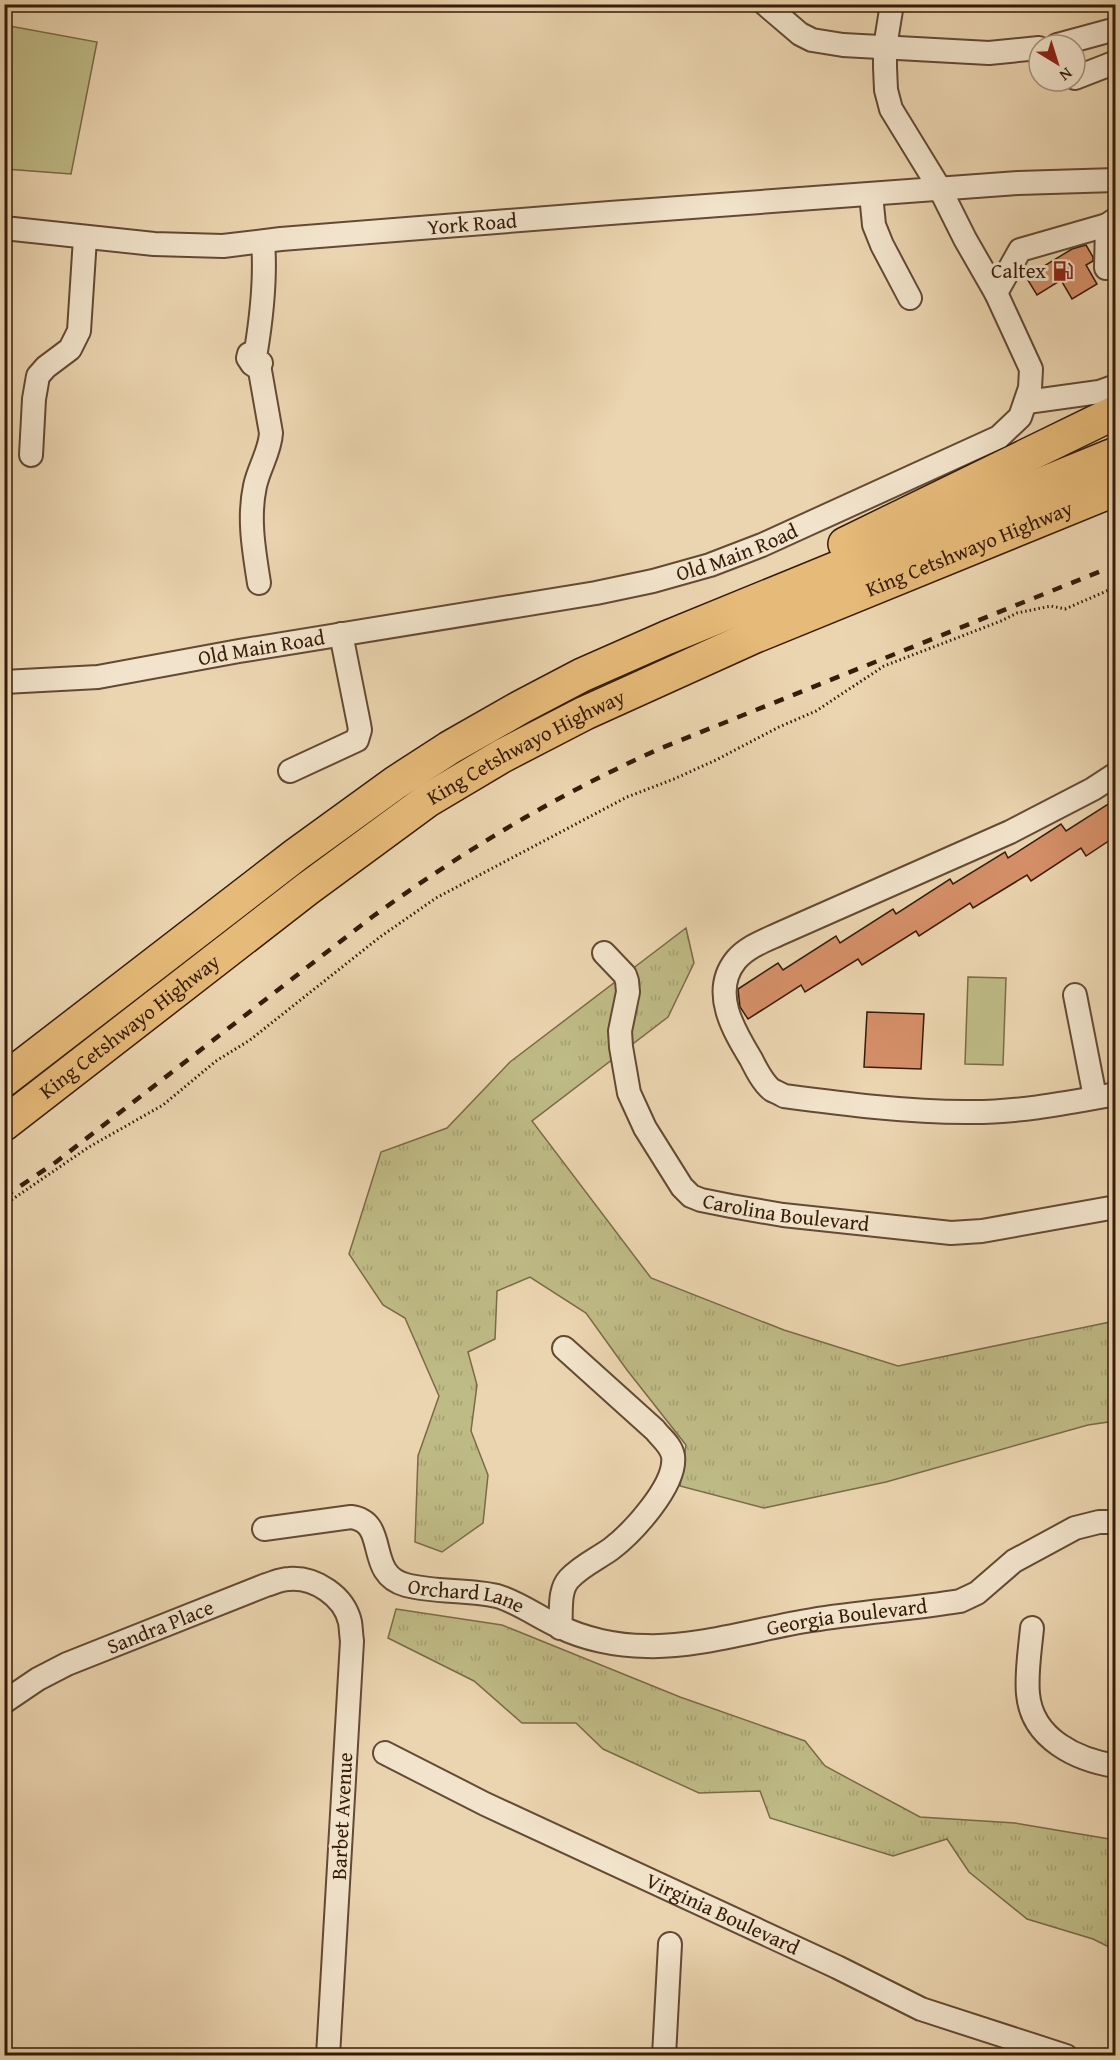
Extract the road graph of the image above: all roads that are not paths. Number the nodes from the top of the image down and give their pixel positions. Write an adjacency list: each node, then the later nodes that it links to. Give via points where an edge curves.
1 (765, 4): 5 (street, via 812,40)
2 (892, 4): 5 (street, Old Main Road)
3 (1116, 29): 4 (street)
4 (1087, 37)
5 (885, 46): 6 (street, via 989,53); 11 (street, Old Main Road, via 886,90 891,109)
6 (1027, 49)
7 (1116, 62): 8 (street)
8 (1087, 73)
9 (1116, 180): 10 (street)
10 (978, 188): 11 (street); 16 (street, via 965,215)
11 (940, 189): 12 (street, York Road); 16 (street, Old Main Road)
12 (871, 194): 17 (street, York Road); 20 (street, via 874,225)
13 (1111, 222): 18 (street); 19 (street, via 1020,250)
14 (4, 228): 15 (street, York Road)
15 (85, 238): 17 (street, York Road, via 165,245); 25 (street, via 79,331 70,349 38,376)
16 (965, 239): 19 (street, Old Main Road)
17 (263, 242): 28 (street, via 263,313 257,358 271,443 252,500)
18 (1106, 268)
19 (996, 293): 22 (street, Old Main Road, via 1031,369)
20 (910, 298)
21 (1116, 386): 22 (street)
22 (1027, 402): 29 (street, Old Main Road, via 1008,430 982,446 710,565 596,593)
23 (1116, 412): 30 (highway, via 724,603)
24 (1116, 454): 30 (highway, King Cetshwayo Highway)
25 (31, 455)
26 (1116, 489): 31 (highway, King Cetshwayo Highway)
27 (1116, 511): 31 (highway, via 790,634)
28 (259, 583)
29 (341, 634): 32 (street, Old Main Road, via 98,677); 33 (street, via 360,730 357,740)
30 (666, 638): 37 (highway, King Cetshwayo Highway, via 521,707 395,783)
31 (694, 664): 39 (highway, King Cetshwayo Highway, via 585,713 428,800)
32 (4, 682)
33 (290, 771)
34 (1116, 774): 38 (street, via 1010,832 746,951 728,974 725,1002 728,1018 758,1071 771,1089 784,1096 968,1112 1047,1106)
35 (604, 953): 40 (street, Carolina Boulevard, via 627,981 620,1031 629,1093 667,1163 687,1193 696,1198 783,1215 951,1233)
36 (1075, 995): 38 (street)
37 (4, 1080)
38 (1105, 1095)
39 (4, 1124)
40 (1116, 1208)
41 (564, 1347): 45 (street, via 654,1430 673,1458 656,1502 637,1526 565,1585)
42 (1116, 1522): 45 (street, Georgia Boulevard, via 1075,1528 1014,1561 977,1593 960,1601 648,1647 600,1640)
43 (264, 1529): 45 (street, Orchard Lane, via 358,1518 371,1528 385,1572 395,1581 496,1596)
44 (322, 1586): 47 (street, Sandra Place, via 288,1578 256,1588 67,1664); 51 (street, Barbet Avenue, via 346,1613 352,1641)
45 (560, 1628)
46 (1032, 1628): 49 (street, via 1028,1694 1036,1722 1074,1755)
47 (4, 1702)
48 (385, 1753): 53 (street, Virginia Boulevard, via 921,2009)
49 (1116, 1766)
50 (670, 1944): 52 (street)
51 (328, 2055)
52 (664, 2055)
53 (1066, 2055)

